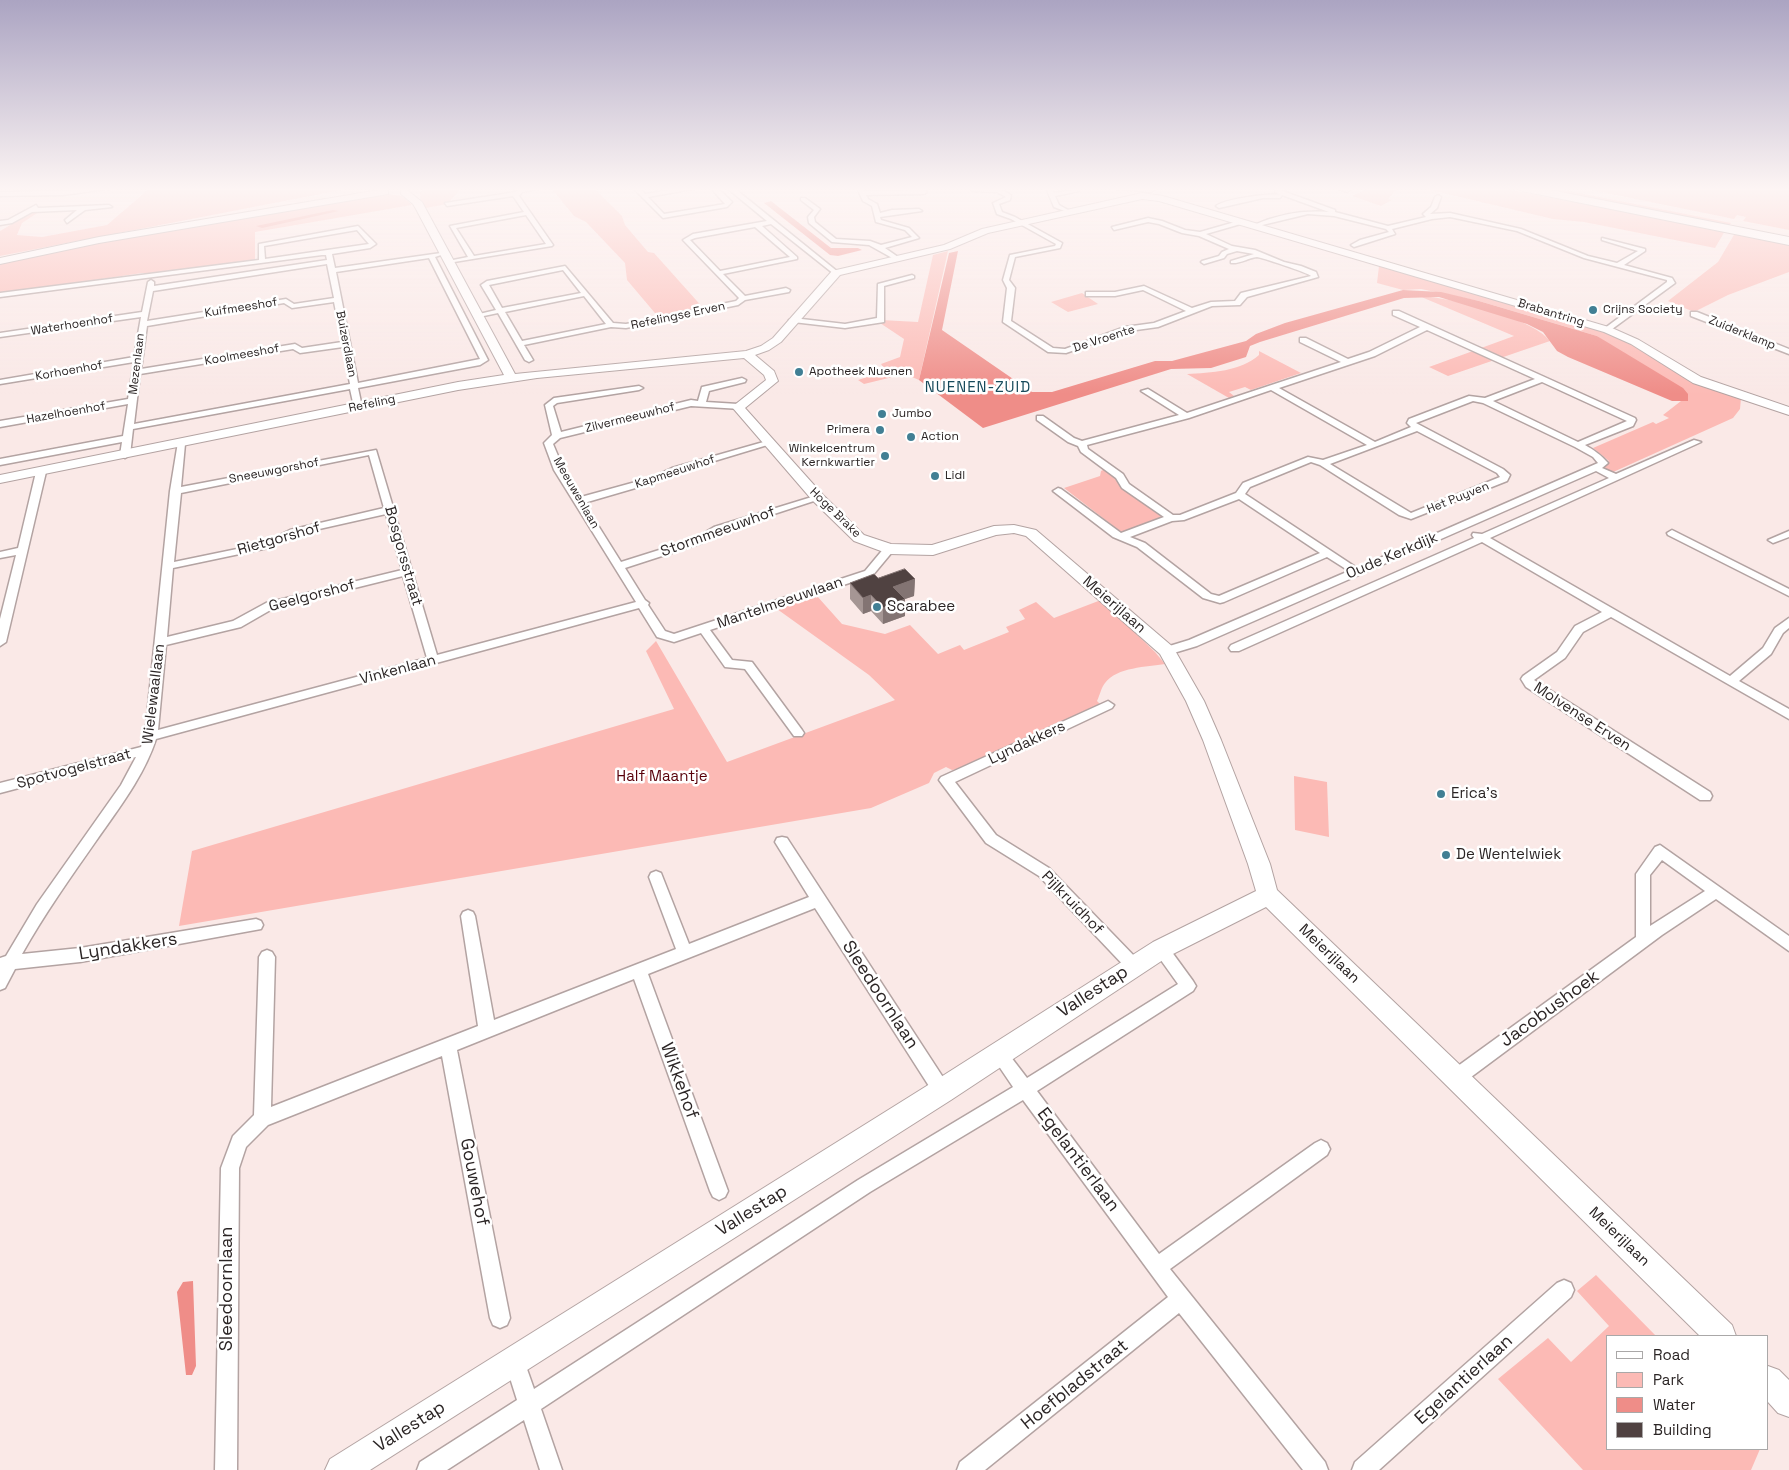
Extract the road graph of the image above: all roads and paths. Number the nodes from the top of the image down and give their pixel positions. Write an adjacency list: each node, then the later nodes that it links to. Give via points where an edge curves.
1 (13, 257): 23 (street)
2 (262, 257): 25 (street)
3 (297, 257): 25 (street)
4 (329, 257): 24 (street, Buizerdlaan)
5 (421, 257): 29 (street)
6 (432, 257): 67 (street, Refeling, via 484,360)
7 (445, 257): 8 (street)
8 (448, 257): 21 (street); 46 (street)
9 (480, 257): 21 (street)
10 (702, 257): 30 (street, Refelingse Erven)
11 (793, 257): 30 (street)
12 (815, 257): 31 (street)
13 (902, 257): 22 (street, Brabantring)
14 (1012, 257): 41 (street, De Vroente, via 1006,280 1011,288 1007,322 1051,350 1066,351 1119,332 1163,323)
15 (1222, 257): 26 (street)
16 (1253, 257): 27 (street)
17 (1267, 257): 41 (street, De Vroente, via 1314,273 1315,277 1244,295 1237,303 1211,304)
18 (1360, 257): 51 (street, Brabantring)
19 (1585, 257): 28 (street)
20 (1632, 257): 28 (street)
21 (472, 258)
22 (896, 258): 31 (street, Brabantring)
23 (0, 259)
24 (331, 261): 29 (street, Buizerdlaan); 34 (street)
25 (262, 262): 32 (street)
26 (1204, 262)
27 (1233, 262)
28 (1619, 265): 51 (street, via 1670,279 1671,283)
29 (333, 270): 40 (street, Buizerdlaan)
30 (718, 273): 39 (street, Refelingse Erven)
31 (836, 273): 47 (street)
32 (158, 276): 34 (street, Mezenlaan); 38 (street, via 140,275)
33 (912, 277): 47 (street, via 880,286 881,320 845,326)
34 (149, 289): 43 (street, Mezenlaan)
35 (786, 290): 39 (street, Refelingse Erven)
36 (586, 294): 42 (street); 42 (street, Refelingse Erven, via 565,268 489,282 485,285); 49 (street, Refelingse Erven)
37 (1089, 294): 41 (street, via 1115,294 1144,288)
38 (0, 295)
39 (743, 298): 49 (street, Refelingse Erven, via 738,303 626,326)
40 (338, 299): 48 (street, Kuifmeeshof, via 292,306 286,301); 54 (street, Buizerdlaan)
41 (1192, 311)
42 (499, 312): 46 (street); 55 (street, Refelingse Erven)
43 (144, 314): 48 (street, Mezenlaan); 52 (street, Waterhoenhof)
44 (1396, 314): 50 (street)
45 (1694, 314): 56 (street, Zuiderklamp)
46 (479, 315): 63 (street)
47 (793, 320): 57 (street, via 777,340)
48 (143, 324): 58 (street, Mezenlaan)
49 (611, 325): 55 (street, Refelingse Erven)
50 (1426, 327): 60 (street, via 1389,348); 65 (street)
51 (1608, 330): 61 (street, Brabantring)
52 (0, 335)
53 (1303, 340): 60 (street)
54 (346, 344): 62 (street, Koolmeeshof, via 300,351 296,346); 67 (street, Buizerdlaan)
55 (519, 344): 59 (street, Refelingse Erven)
56 (1789, 352)
57 (747, 354): 63 (street, Refeling); 76 (street, via 770,374 772,380)
58 (138, 359): 62 (street, Mezenlaan); 66 (street, Korhoenhof)
59 (529, 360)
60 (1347, 362): 68 (street)
61 (1684, 371): 71 (street, Brabantring, via 1697,380)
62 (136, 372): 72 (street, Mezenlaan)
63 (511, 377): 75 (street, Refeling)
64 (742, 380): 74 (street, via 705,390)
65 (1541, 380): 73 (street); 90 (street, via 1632,420 1630,424)
66 (0, 382)
67 (354, 386): 75 (street, Buizerdlaan); 81 (street, Refeling)
68 (1271, 387): 78 (street); 89 (street)
69 (639, 388): 83 (street, Meeuwenlaan, via 554,401 549,405)
70 (1145, 391): 78 (street)
71 (1748, 396): 77 (street)
72 (133, 401): 80 (street, Hazelhoenhof); 81 (street, Mezenlaan)
73 (1486, 401): 82 (street, via 1472,398 1412,421); 90 (street)
74 (702, 403): 76 (street, Zilvermeeuwhof); 83 (street, Zilvermeeuwhof)
75 (358, 407): 86 (street, Refeling)
76 (738, 407): 87 (street, Hoge Brake)
77 (1789, 409)
78 (1186, 416): 88 (street)
79 (1040, 418): 88 (street)
80 (0, 424)
81 (129, 427): 84 (street, Mezenlaan)
82 (1417, 428): 89 (street, Het Puyven); 94 (street, Het Puyven, via 1500,471 1505,475 1504,479 1411,516)
83 (557, 436): 103 (street, Meeuwenlaan, via 548,442 559,470)
84 (128, 438): 92 (street, Mezenlaan); 93 (street)
85 (1697, 442): 97 (street, Oude Kerkdijk)
86 (181, 444): 92 (street, Refeling); 99 (street, Wielewaallaan)
87 (770, 444): 102 (street, Hoge Brake); 103 (street, Kapmeeuwhof)
88 (1082, 444): 105 (street, via 1084,450 1120,476 1125,486)
89 (1374, 445): 94 (street, Het Puyven)
90 (1578, 445): 95 (street, via 1603,463)
91 (373, 452): 99 (street, Sneeuwgorshof); 104 (street, Bosgorsstraat)
92 (125, 455): 96 (street, Refeling)
93 (0, 462)
94 (1323, 464): 101 (street, Het Puyven, via 1305,460 1246,485)
95 (1596, 468): 97 (street); 106 (street, Oude Kerkdijk)
96 (41, 472): 98 (street, Refeling); 114 (street)
97 (1616, 478): 111 (street, Oude Kerkdijk)
98 (0, 479)
99 (175, 491): 117 (street, Wielewaallaan)
100 (1058, 491): 110 (street, via 1117,535)
101 (1240, 495): 105 (street, Het Puyven, via 1180,518); 115 (street)
102 (818, 498): 113 (street, Hoge Brake, via 859,538); 118 (street, Stormmeeuwhof, via 718,529 698,541)
103 (579, 501): 118 (street, Meeuwenlaan)
104 (390, 510): 117 (street, Rietgorshof, via 294,532 264,546); 120 (street, Bosgorsstraat)
105 (1171, 518): 110 (street, Het Puyven)
106 (1462, 526): 111 (street); 119 (street, Oude Kerkdijk)
107 (1014, 529): 113 (street, Hoge Brake, via 994,531 933,550); 132 (street, Meierijlaan, via 1031,533)
108 (1672, 533): 121 (street)
109 (1789, 534): 112 (street)
110 (1123, 536): 115 (street, via 1141,545 1207,596 1220,600)
111 (1481, 537): 124 (street, Oude Kerkdijk); 125 (street)
112 (1773, 540)
113 (889, 549): 127 (street, Mantelmeeuwlaan, via 869,573)
114 (23, 550): 116 (street); 129 (street)
115 (1328, 553): 119 (street)
116 (0, 555)
117 (168, 566): 130 (street, Wielewaallaan)
118 (619, 566): 123 (street, Meeuwenlaan)
119 (1355, 571): 122 (street, Oude Kerkdijk)
120 (407, 572): 130 (street, Geelgorshof, via 270,605 237,624); 133 (street, Bosgorsstraat)
121 (1789, 593)
122 (1300, 595): 124 (street); 132 (street, Oude Kerkdijk)
123 (644, 603): 128 (street, Meeuwenlaan); 133 (street, Vinkenlaan)
124 (1320, 608): 131 (street, Oude Kerkdijk)
125 (1611, 612): 134 (street); 142 (street, Molvense Erven, via 1579,630 1561,655 1527,679 1530,684)
126 (1789, 622): 134 (street, via 1779,631 1768,651)
127 (704, 629): 128 (street, Mantelmeeuwlaan, via 674,638); 137 (street, via 729,664 748,665)
128 (662, 634)
129 (0, 642)
130 (161, 642): 138 (street, Wielewaallaan)
131 (1235, 648)
132 (1166, 651): 146 (street, Meierijlaan, via 1195,701 1212,740)
133 (433, 660): 138 (street, Vinkenlaan)
134 (1731, 681): 136 (street)
135 (1108, 705): 140 (street, Lyndakkers)
136 (1789, 715)
137 (798, 733)
138 (151, 736): 139 (street, Wielewaallaan)
139 (147, 750): 141 (street, Spotvogelstraat); 155 (street, Wielewaallaan, via 135,775)
140 (946, 780): 156 (street, Pijlkruidhof, via 991,838 1044,872)
141 (0, 788)
142 (1705, 796)
143 (782, 842): 147 (street, Sleedoornlaan)
144 (656, 877): 153 (street)
145 (1715, 892): 150 (street, Jacobushoek); 150 (street, via 1660,851 1643,874); 151 (street)
146 (1268, 895): 152 (street, Vallestap); 162 (street, Meierijlaan)
147 (818, 900): 153 (street, Sleedoornlaan); 164 (street, Sleedoornlaan)
148 (468, 916): 159 (street)
149 (256, 926): 155 (street, Lyndakkers)
150 (1643, 941): 162 (street, Jacobushoek)
151 (1789, 944)
152 (1161, 949): 156 (street, Vallestap); 163 (street, via 1188,986)
153 (685, 953): 157 (street, Sleedoornlaan)
154 (267, 957): 165 (street)
155 (5, 964): 158 (street, Wielewaallaan)
156 (1134, 966): 161 (street, Vallestap)
157 (639, 971): 159 (street, Sleedoornlaan); 167 (street, Wikkehof)
158 (0, 983)
159 (487, 1030): 160 (street, Sleedoornlaan)
160 (448, 1045): 165 (street, Sleedoornlaan); 171 (street, Gouwehof)
161 (998, 1053): 163 (street, Egelantierlaan); 164 (street, Vallestap)
162 (1457, 1077): 172 (street, Meierijlaan)
163 (1025, 1089): 168 (street, Egelantierlaan); 176 (street, via 864,1186)
164 (942, 1091): 173 (street, Vallestap)
165 (262, 1119): 177 (street, Sleedoornlaan, via 239,1142 230,1168)
166 (1321, 1149): 168 (street)
167 (719, 1191)
168 (1157, 1267): 170 (street, Egelantierlaan)
169 (1564, 1290): 183 (street, Egelantierlaan)
170 (1181, 1299): 181 (street, Hoefbladstraat); 182 (street, Egelantierlaan)
171 (500, 1318)
172 (1720, 1335)
173 (515, 1362): 176 (street); 178 (street, Vallestap)
174 (1769, 1383): 175 (street)
175 (1789, 1402)
176 (529, 1404): 179 (street); 180 (street)
177 (226, 1470)
178 (341, 1470)
179 (428, 1470)
180 (551, 1470)
181 (968, 1470)
182 (1317, 1470)
183 (1363, 1470)

